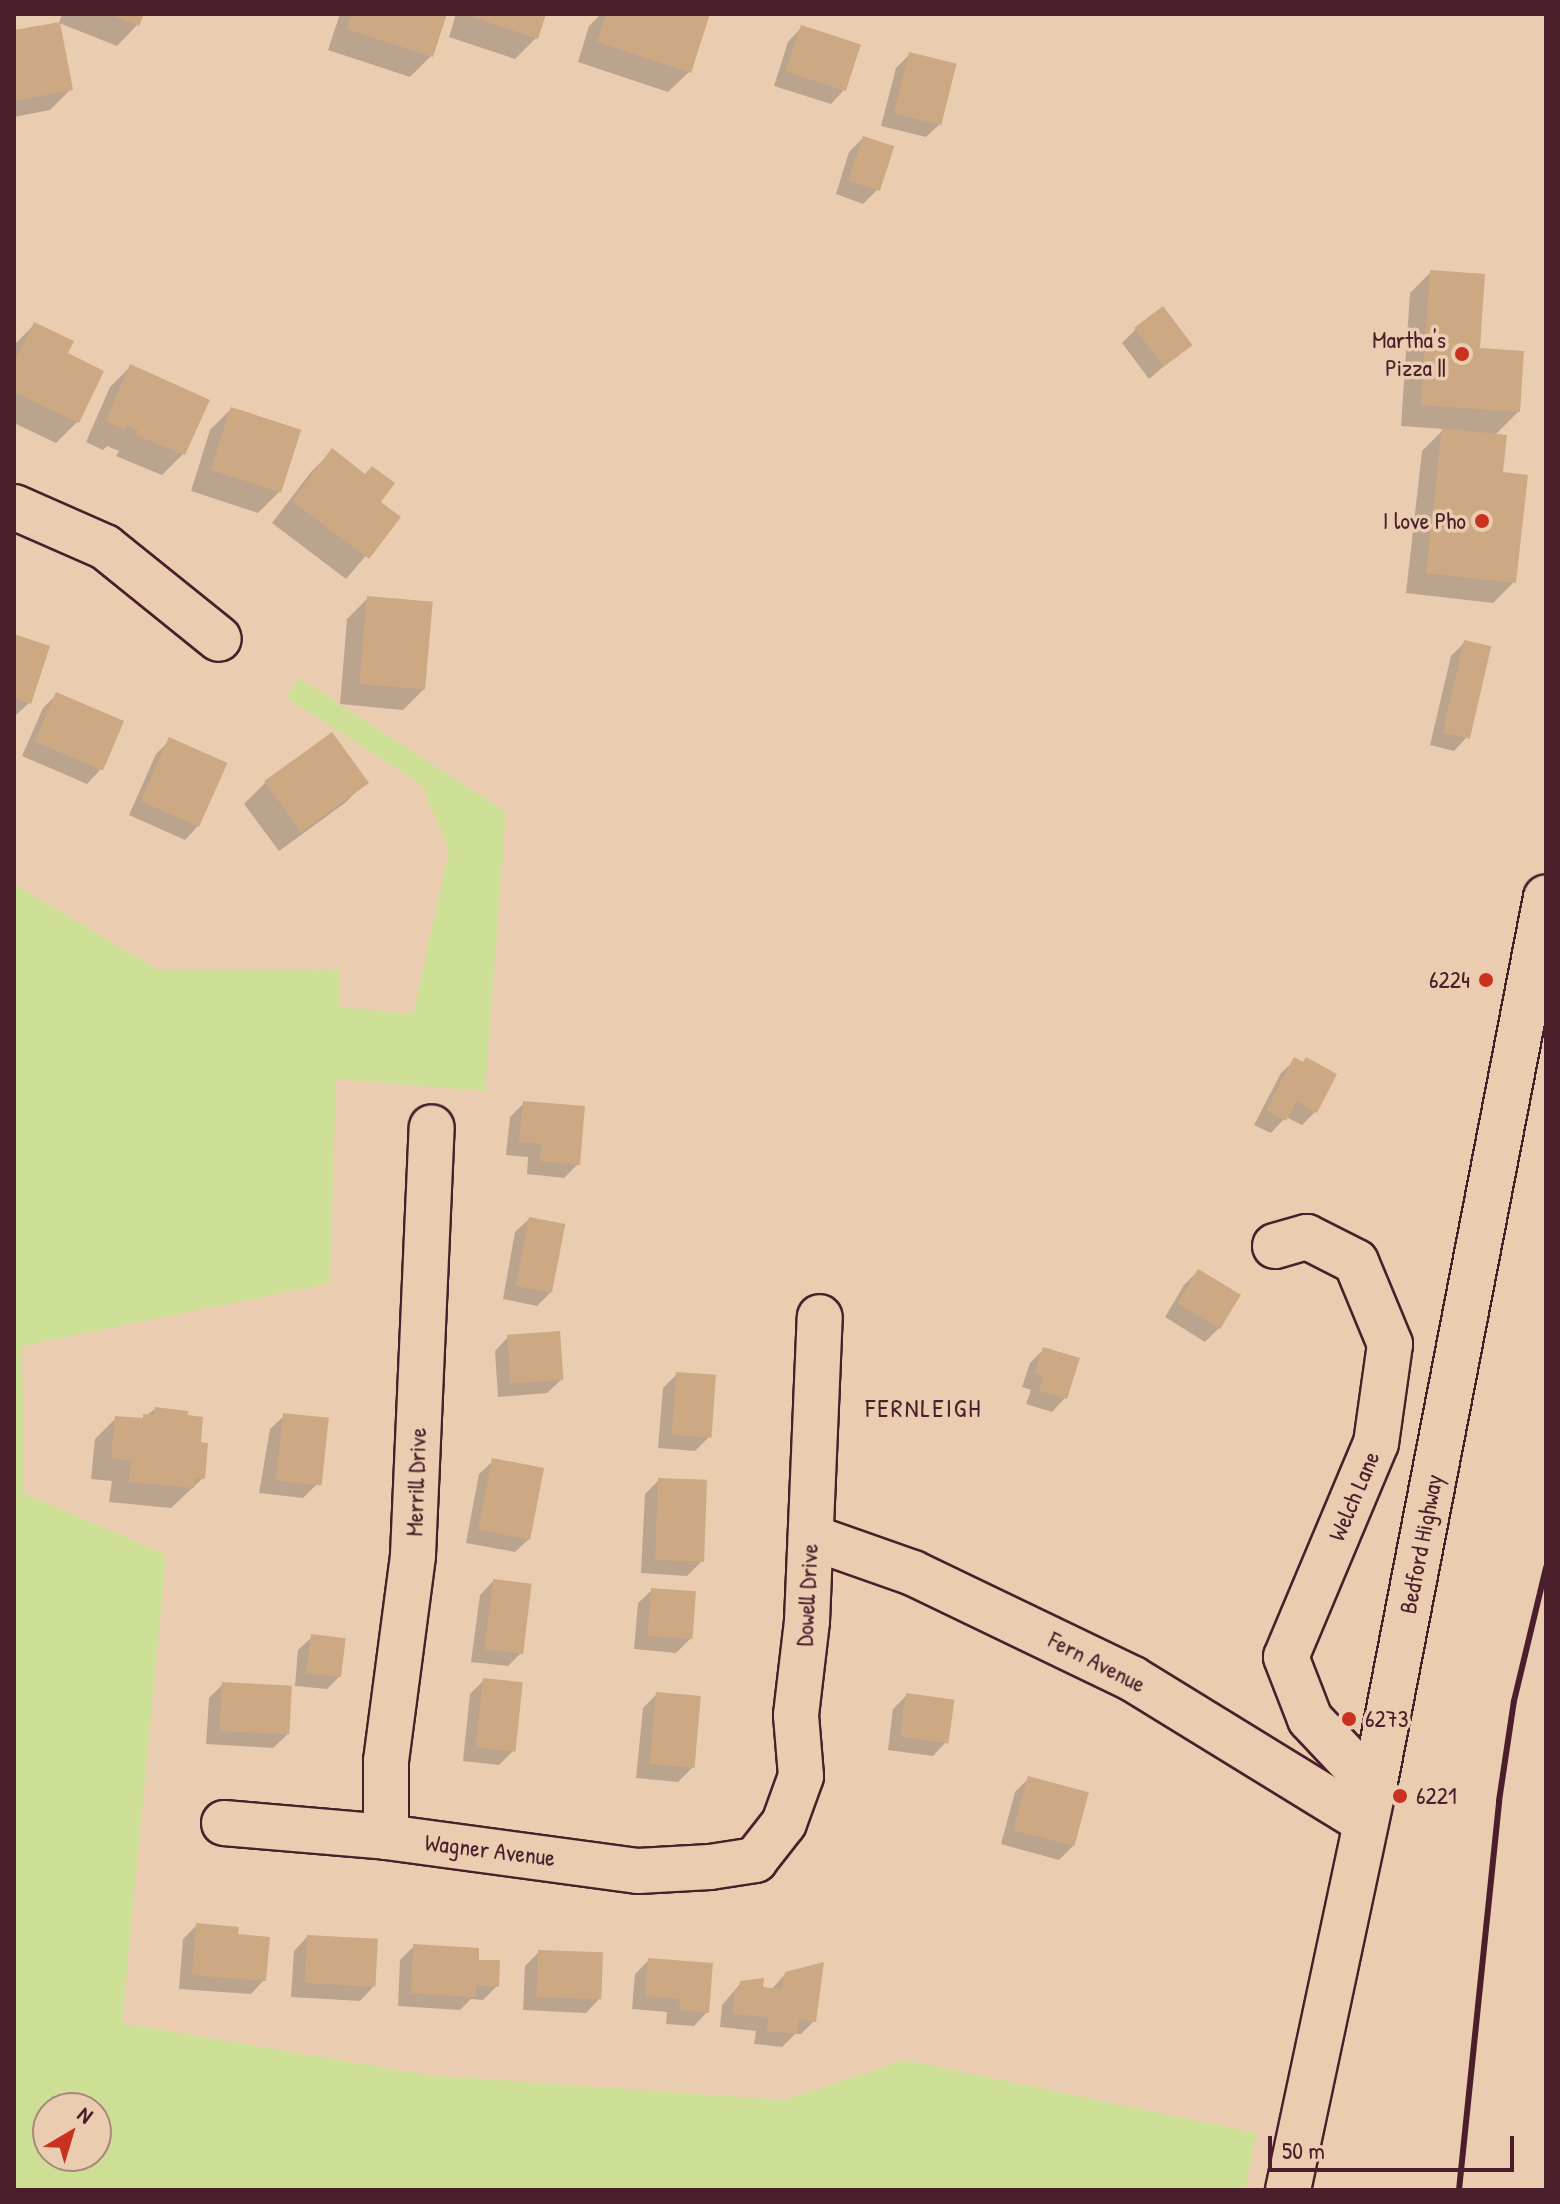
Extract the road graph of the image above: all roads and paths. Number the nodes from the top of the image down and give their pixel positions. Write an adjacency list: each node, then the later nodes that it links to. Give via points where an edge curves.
1 (14, 507): 2 (street, via 105,547)
2 (219, 639)
3 (1546, 897): 8 (street, Bedford Highway)
4 (432, 1127): 10 (street, Merrill Drive, via 413,1555 386,1761)
5 (1275, 1246): 8 (street, Welch Lane, via 1307,1237 1356,1262 1390,1344 1376,1443 1286,1657 1310,1719)
6 (820, 1317): 7 (street, Dowell Drive)
7 (811, 1537): 8 (street, Fern Avenue, via 913,1573 1133,1679); 11 (street, Dowell Drive, via 796,1715 801,1776 784,1823)
8 (1370, 1805): 12 (street, Bedford Highway)
9 (224, 1823): 10 (street, Wagner Avenue)
10 (386, 1837): 11 (street, Wagner Avenue, via 638,1871)
11 (755, 1860)
12 (1288, 2190)

